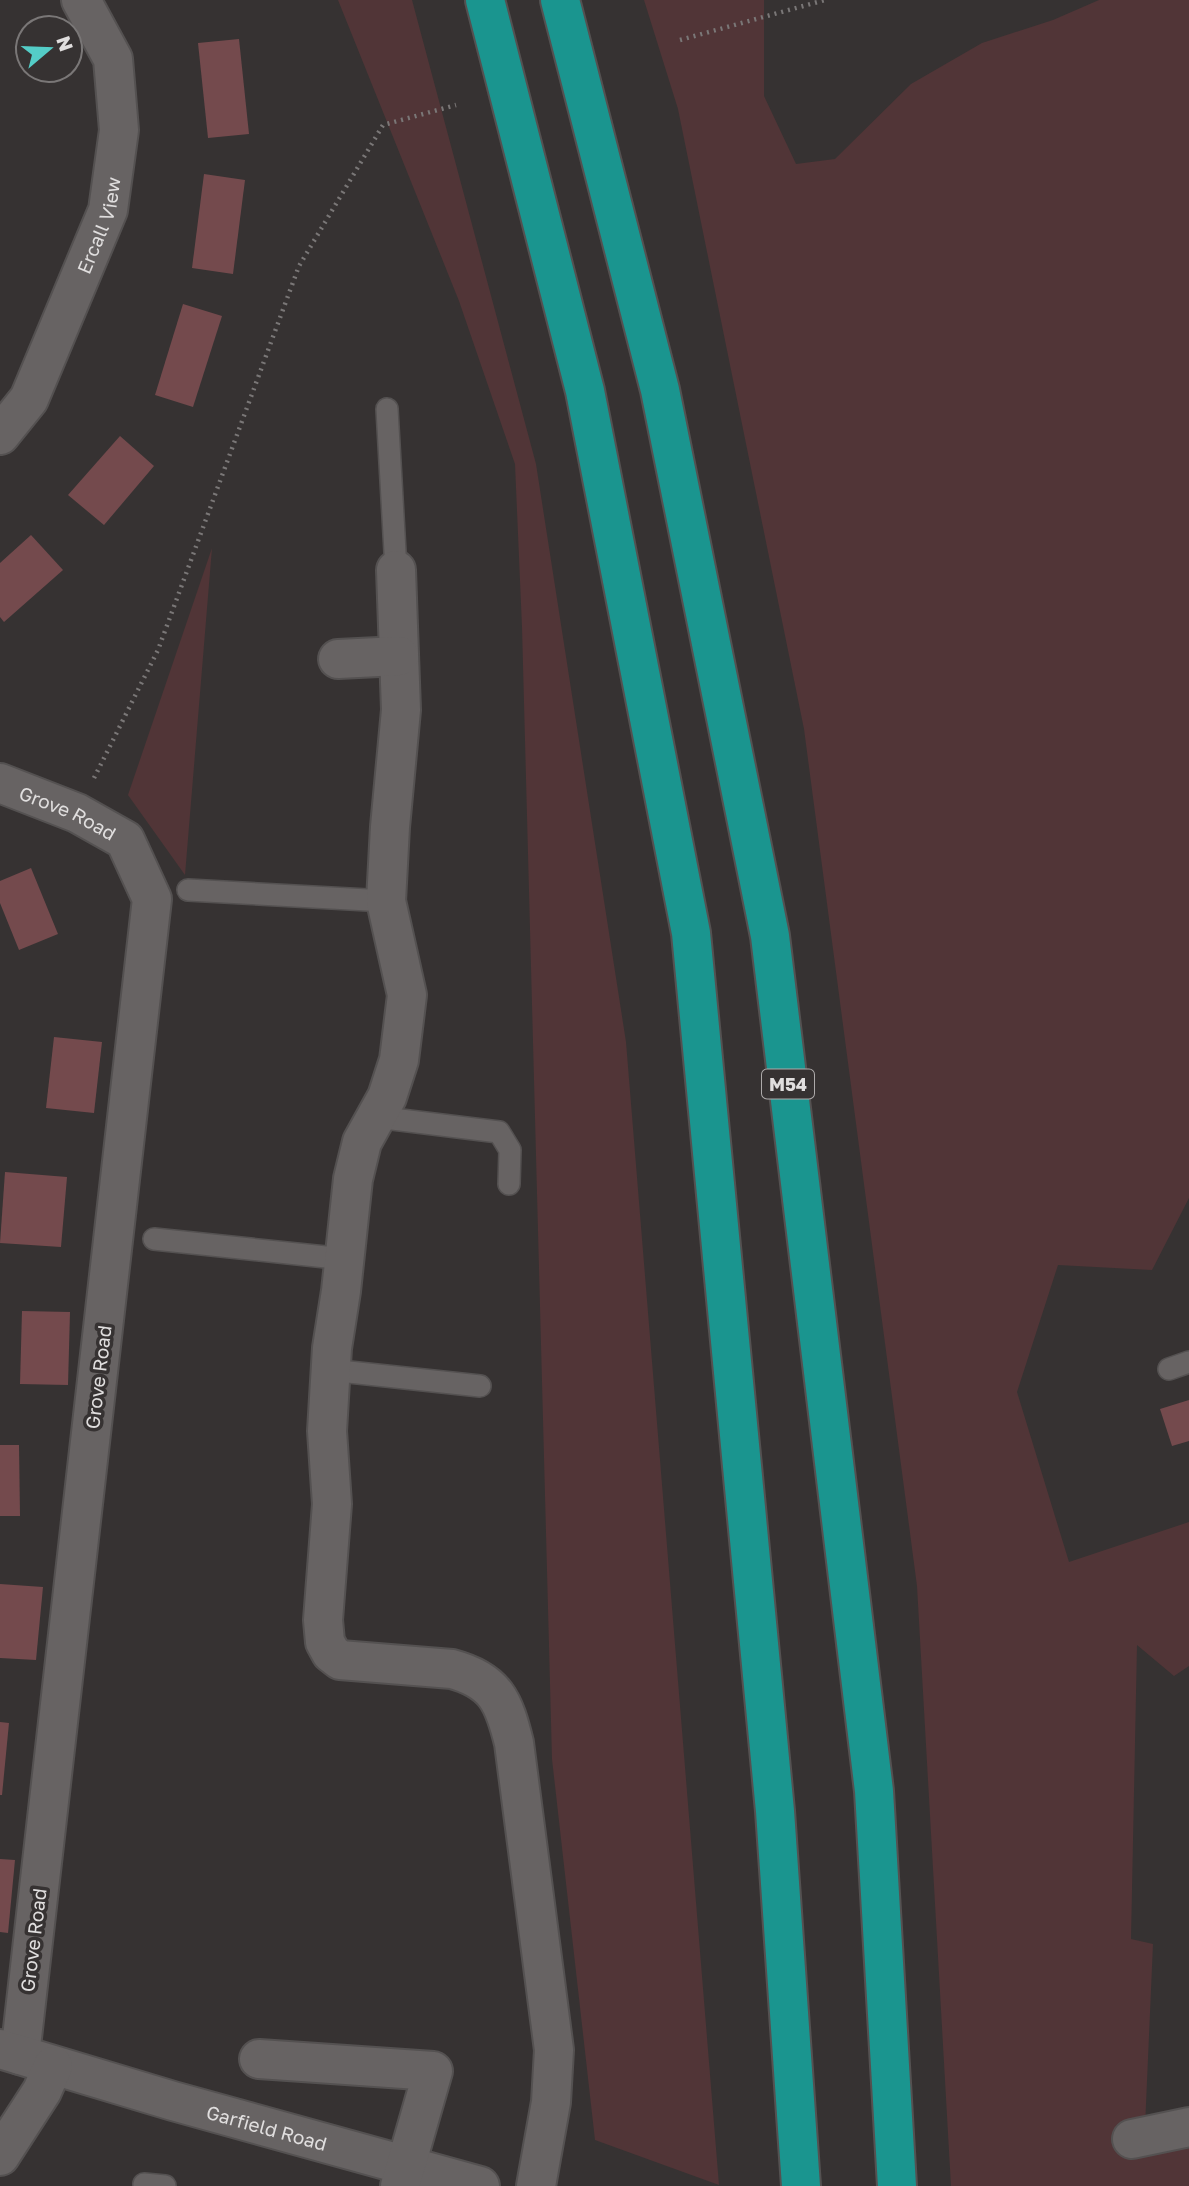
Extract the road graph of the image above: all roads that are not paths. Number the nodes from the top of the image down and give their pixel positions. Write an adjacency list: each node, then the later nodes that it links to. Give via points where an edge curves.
1 (81, 0): 5 (street, Ercall View, via 113,60 119,130 107,210 29,400)
2 (485, 0): 26 (highway, via 585,391 691,933 775,1811)
3 (560, 0): 27 (highway, M54, via 660,390 770,936 874,1791)
4 (387, 409): 6 (lane)
5 (0, 435)
6 (396, 570): 7 (street)
7 (399, 656): 8 (street); 11 (street, via 401,710)
8 (338, 659)
9 (0, 783): 18 (street, Grove Road, via 77,813 125,840 152,900)
10 (188, 890): 11 (lane)
11 (386, 901): 12 (street, via 407,995 399,1060)
12 (376, 1118): 13 (lane, via 499,1132 510,1150); 15 (street, via 362,1142 353,1178)
13 (509, 1184)
14 (154, 1239): 15 (lane)
15 (345, 1259): 16 (street)
16 (330, 1370): 17 (lane); 25 (street, via 327,1431 332,1504 323,1620 331,1653 340,1660 470,1674 496,1693 514,1743 554,2050 551,2102)
17 (480, 1386)
18 (25, 2057): 22 (street, via 36,2100); 23 (street, Garfield Road)
19 (259, 2059): 23 (street, via 433,2070)
20 (1189, 2127): 21 (street)
21 (1132, 2139)
22 (0, 2157)
23 (402, 2175): 24 (street, Garfield Road)
24 (480, 2186)
25 (536, 2186)
26 (801, 2186)
27 (897, 2186)

